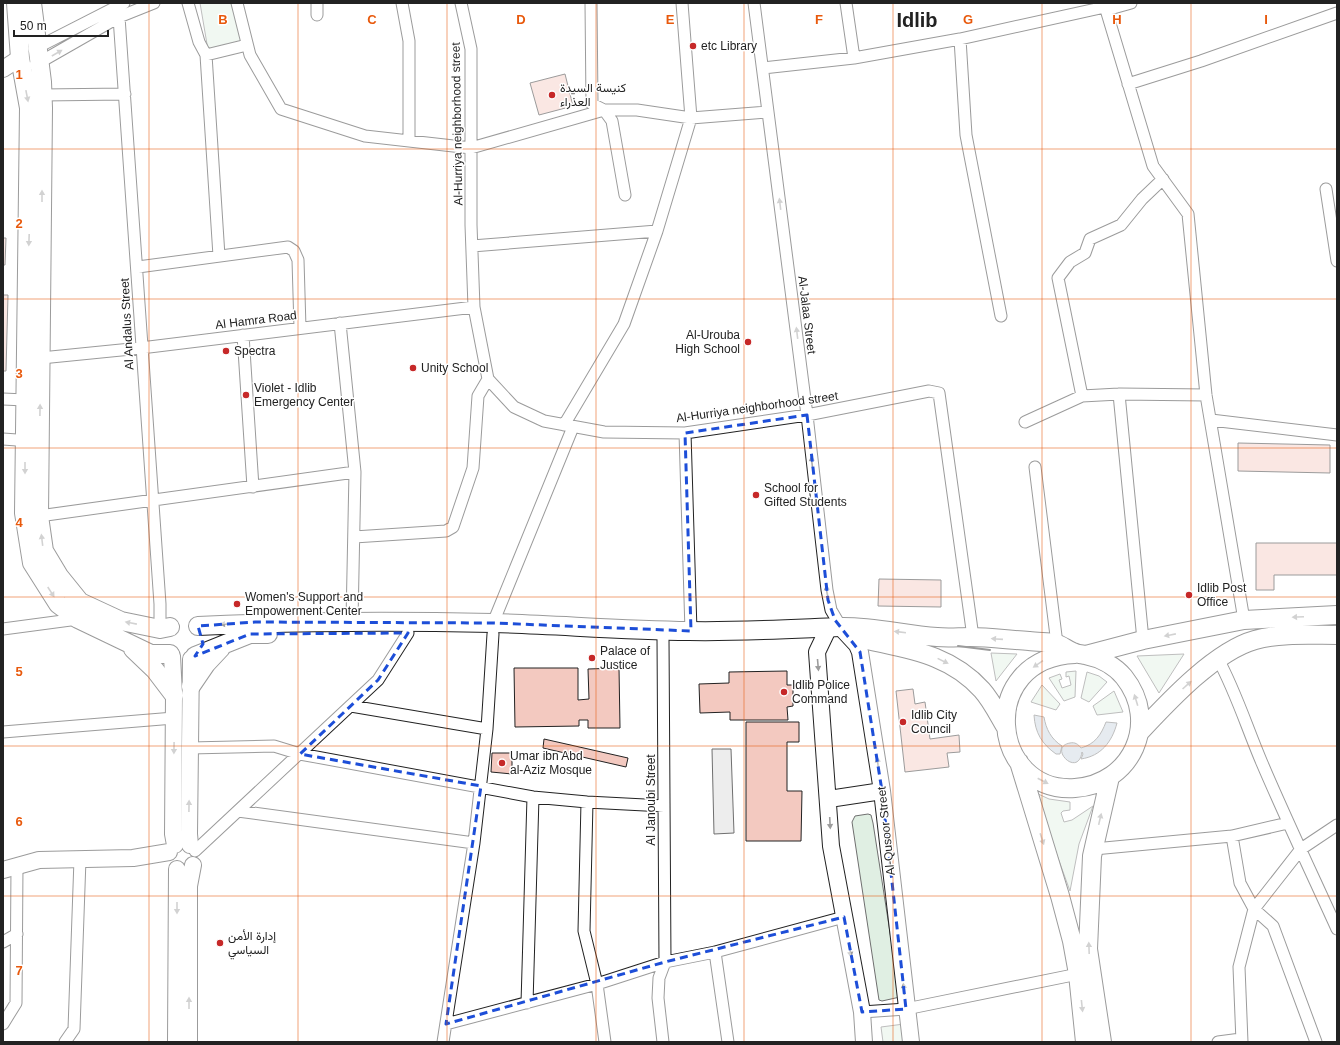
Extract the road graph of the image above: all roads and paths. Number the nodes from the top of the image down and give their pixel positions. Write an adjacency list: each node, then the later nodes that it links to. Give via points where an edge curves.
1 (16, 3): 24 (main road)
2 (32, 3): 21 (main road)
3 (124, 3): 21 (street)
4 (154, 3): 18 (street)
5 (188, 3): 22 (street, via 199,42)
6 (237, 3): 20 (street)
7 (317, 3): 17 (street)
8 (402, 3): 33 (street, via 409,41)
9 (461, 3): 34 (street, Al-Hurriya neighborhood street, via 471,49)
10 (591, 3): 30 (street, via 592,104)
11 (682, 3): 32 (street)
12 (754, 3): 25 (street, Al-Jalaa Street)
13 (846, 3): 23 (street)
14 (1131, 3): 15 (street)
15 (1105, 7): 19 (street); 27 (street)
16 (1337, 13): 27 (street)
17 (317, 15)
18 (119, 17): 21 (street, one-way to 18); 28 (street, Al Andalus Street)
19 (960, 39): 23 (street); 44 (street, via 966,135)
20 (247, 45): 22 (street); 33 (street, via 250,55 281,109 365,136)
21 (38, 55): 24 (street); 24 (street); 29 (main road)
22 (206, 55): 40 (street)
23 (854, 58): 25 (street)
24 (21, 65): 26 (street); 55 (main road, one-way to 55, via 29,108)
25 (763, 68): 31 (street, Al-Jalaa Street)
26 (3, 70)
27 (1128, 84): 35 (street, via 1153,166)
28 (125, 94): 29 (street); 42 (street, Al Andalus Street)
29 (42, 95): 49 (main road, one-way to 29)
30 (604, 110): 32 (street, via 637,110); 34 (street); 37 (street, via 612,121)
31 (768, 112): 32 (street); 56 (street, Al-Jalaa Street, one-way to 31)
32 (691, 118): 38 (street)
33 (409, 141): 34 (street)
34 (471, 148): 39 (street, Al-Hurriya neighborhood street)
35 (1163, 179): 52 (street, via 1188,214); 53 (street, via 1142,199 1121,225 1090,238 1085,253 1070,262 1058,278)
36 (1326, 189): 41 (street)
37 (625, 195)
38 (657, 231): 39 (street); 59 (street, via 624,324)
39 (472, 246): 43 (street, Al-Hurriya neighborhood street)
40 (219, 256): 42 (street); 46 (street, via 288,247 294,251 298,260)
41 (1337, 260)
42 (138, 267): 48 (street, Al Andalus Street)
43 (474, 307): 45 (street, Al Hamra Road); 50 (street, Al-Hurriya neighborhood street)
44 (1001, 316)
45 (340, 323): 46 (street, Al Hamra Road); 65 (street)
46 (300, 328): 47 (street, Al Hamra Road)
47 (243, 335): 48 (street, Al Hamra Road); 66 (street)
48 (141, 348): 49 (street, Al Hamra Road); 67 (street, Al Andalus Street)
49 (41, 358): 63 (main road, one-way to 49)
50 (488, 379): 59 (street, Al-Hurriya neighborhood street, via 514,407 544,422); 69 (street, via 478,396 473,468 453,527 446,531)
51 (1119, 394): 52 (street); 53 (street); 84 (street)
52 (1206, 395): 57 (street)
53 (1082, 396): 58 (street)
54 (3, 399): 55 (street)
55 (25, 400): 63 (main road)
56 (807, 415): 60 (street, Al-Hurriya neighborhood street); 79 (street, Al-Jalaa Street, one-way to 56, via 827,590); 82 (street, Al-Hurriya neighborhood street, via 929,391 939,393)
57 (1211, 420): 61 (street); 72 (street)
58 (1025, 422)
59 (568, 426): 60 (street, Al-Hurriya neighborhood street, via 604,432); 77 (street)
60 (685, 433): 78 (street)
61 (1337, 435)
62 (3, 439): 63 (street)
63 (32, 441): 68 (main road); 71 (main road, one-way to 71, via 24,514 32,563 58,604)
64 (1035, 467): 87 (street)
65 (355, 472): 66 (street); 69 (street)
66 (253, 487): 67 (street)
67 (152, 501): 68 (street); 75 (street, Al Andalus Street, via 160,604)
68 (39, 516): 75 (main road, one-way to 68, via 121,621 80,602 59,576 44,551)
69 (354, 537): 73 (street)
70 (1337, 615): 72 (main road, one-way to 72)
71 (78, 619): 76 (street); 86 (main road)
72 (1244, 620): 84 (main road, one-way to 84)
73 (352, 621): 74 (main road, one-way to 74, via 255,622); 77 (main road)
74 (198, 626): 75 (main road, via 182,621); 90 (main road, via 203,636 203,644)
75 (165, 628): 89 (main road, via 165,644)
76 (3, 629)
77 (493, 629): 78 (main road); 80 (main road); 83 (main road); 97 (street)
78 (691, 631): 79 (main road)
79 (835, 632): 82 (main road, one-way to 79); 83 (main road, via 726,640); 96 (main road, one-way to 96, via 908,648 929,654 954,666 982,691); 105 (street, Al-Qusoor Street, one-way to 79, via 860,652); 107 (street, one-way to 107, via 816,652)
80 (408, 633): 85 (main road, via 250,634); 94 (street, via 378,680)
81 (1337, 635): 91 (main road, via 1284,636 1255,640 1229,650)
82 (973, 637): 87 (main road, one-way to 82)
83 (663, 638): 109 (street, Al Janoubi Street)
84 (1143, 640): 88 (main road)
85 (227, 642): 90 (main road); 92 (main road, via 206,664)
86 (127, 643): 89 (main road, via 150,654); 93 (main road, via 155,670)
87 (1057, 644): 88 (main road)
88 (1081, 654): 96 (main road, one-way to 96, via 1064,654 1044,660 1026,672 1013,688 1006,708); 99 (main road, one-way to 88, via 1140,712 1134,692 1126,680 1106,662)
89 (171, 655): 90 (main road, via 181,660); 93 (street)
90 (193, 658): 92 (street)
91 (1218, 659): 99 (main road, one-way to 91, via 1165,705); 111 (street)
92 (191, 686): 100 (street)
93 (174, 695): 95 (street)
94 (351, 706): 97 (street); 101 (street)
95 (174, 718): 98 (street); 117 (street, one-way to 117, via 173,834)
96 (1005, 726): 102 (main road, via 1009,743)
97 (487, 729): 104 (street)
98 (3, 732)
99 (1139, 733): 103 (main road, via 1134,750)
100 (190, 748): 101 (street, via 274,746); 117 (street, one-way to 100)
101 (300, 754): 104 (street); 110 (street)
102 (1018, 761): 103 (main road, one-way to 103, via 1033,776 1051,785 1071,788 1091,786); 127 (main road, one-way to 127, via 1060,896)
103 (1110, 777): 115 (main road, one-way to 103)
104 (481, 786): 106 (street); 114 (street)
105 (882, 791): 107 (street); 130 (street, Al-Qusoor Street, one-way to 105)
106 (533, 796): 108 (street); 129 (street)
107 (829, 799): 121 (street, one-way to 121, via 831,846)
108 (587, 802): 109 (street); 128 (street, via 584,931)
109 (664, 806): 126 (street, Al Janoubi Street)
110 (238, 811): 114 (street); 117 (street)
111 (1288, 823): 113 (street); 116 (street)
112 (1337, 825): 116 (street)
113 (1232, 836): 115 (street); 120 (street, via 1240,883)
114 (474, 844): 133 (street)
115 (1094, 849): 145 (main road, one-way to 115, via 1088,949)
116 (1301, 849): 120 (street); 122 (street)
117 (181, 856): 118 (street); 136 (street, one-way to 136); 137 (street, one-way to 117, via 189,886)
118 (80, 859): 119 (street, via 39,860); 135 (street, via 74,1029)
119 (10, 868): 123 (street)
120 (1254, 909): 134 (street, via 1239,967); 147 (street, via 1273,926)
121 (844, 917): 125 (street); 131 (street, one-way to 131)
122 (1337, 929)
123 (17, 934): 124 (street); 132 (street, via 16,1003)
124 (3, 942)
125 (715, 952): 126 (street); 141 (street)
126 (665, 962): 128 (street); 140 (street, Al Janoubi Street, via 659,978 658,998)
127 (1078, 974): 130 (street); 144 (main road, one-way to 144)
128 (597, 984): 129 (street); 139 (street)
129 (527, 1003): 133 (street)
130 (906, 1009): 131 (street); 143 (street, Al-Qusoor Street)
131 (862, 1012): 142 (street)
132 (3, 1024)
133 (446, 1024): 138 (street)
134 (1241, 1040): 146 (street)
135 (66, 1042)
136 (176, 1042)
137 (189, 1042)
138 (443, 1042)
139 (605, 1042)
140 (663, 1042)
141 (728, 1042)
142 (864, 1042)
143 (910, 1042)
144 (1085, 1042)
145 (1102, 1042)
146 (1218, 1042)
147 (1316, 1042)

